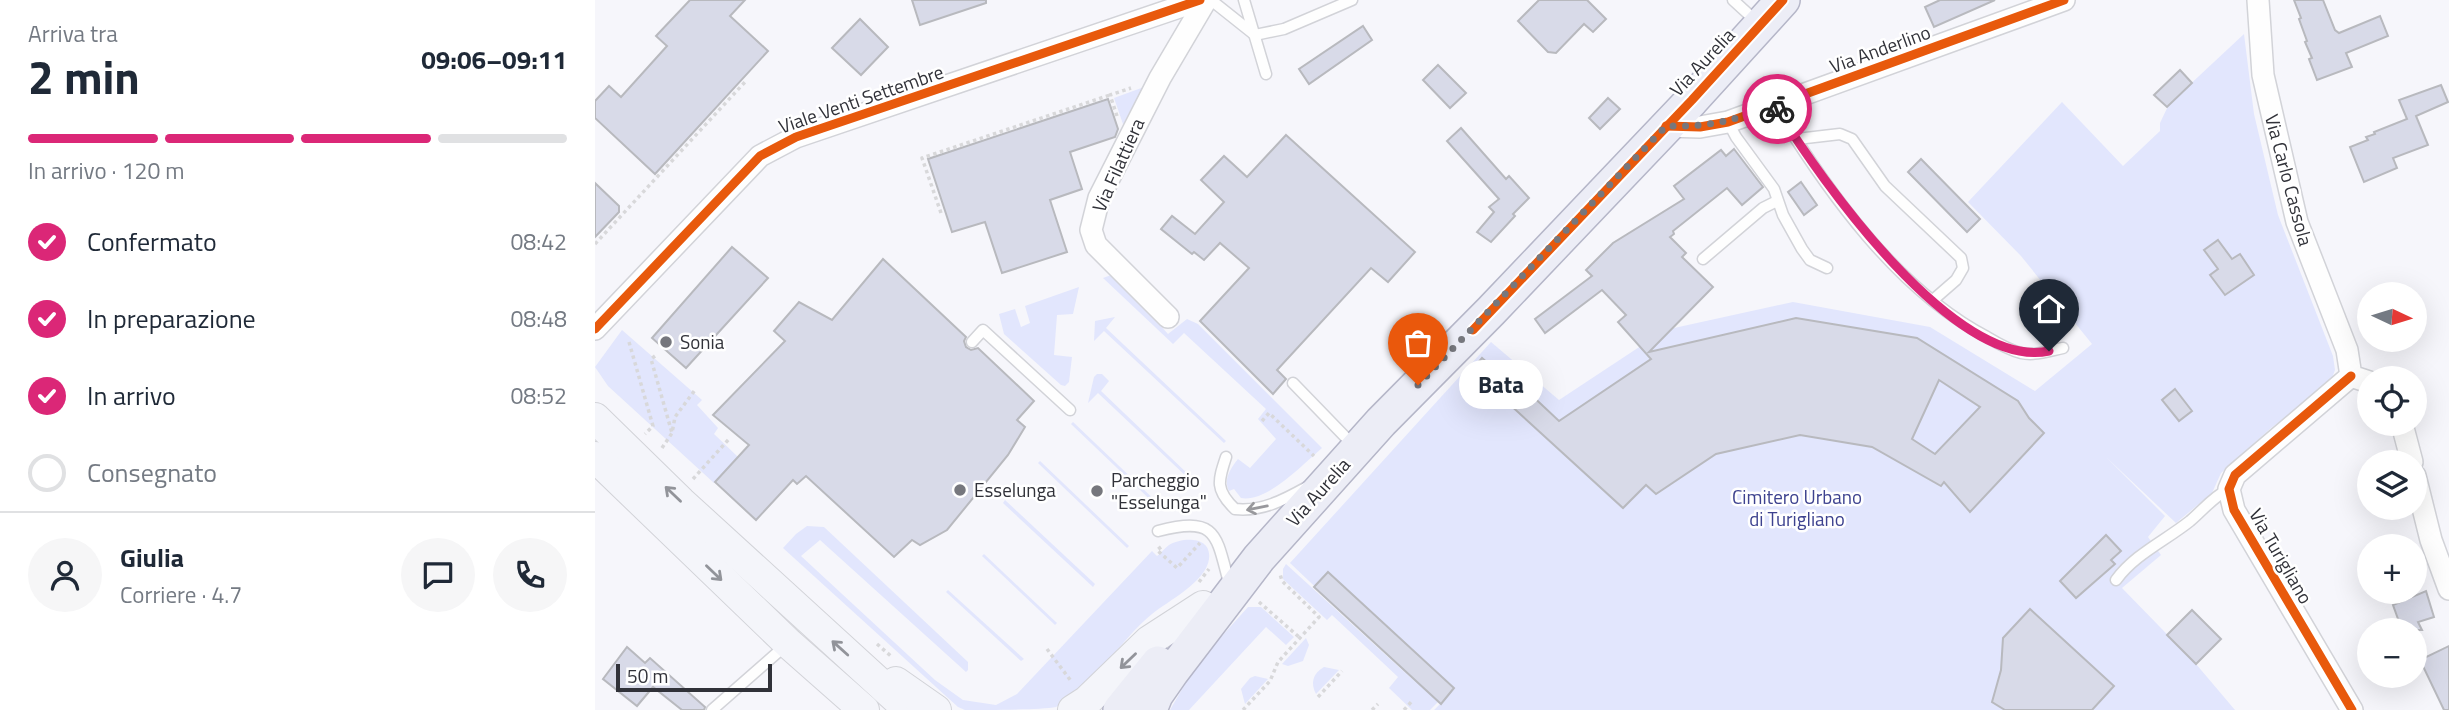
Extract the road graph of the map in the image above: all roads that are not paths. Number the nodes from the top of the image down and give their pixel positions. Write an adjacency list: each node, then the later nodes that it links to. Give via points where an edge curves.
1 (1200, 0): 21 (street, Viale Venti Settembre, via 796,137 760,156)
2 (1208, 0): 10 (lane); 20 (street, Via Filattiera, via 1160,78 1099,198 1091,230 1096,245)
3 (1244, 0): 10 (lane)
4 (1352, 0): 10 (lane, via 1284,29)
5 (1733, 0): 9 (lane)
6 (1783, 0): 9 (main road, Via Aurelia)
7 (2064, 0): 12 (street, Via Anderlino)
8 (2258, 0): 24 (street, Via Carlo Cassola, via 2263,75 2297,222)
9 (1760, 25): 14 (main road, Via Aurelia)
10 (1255, 35): 11 (lane)
11 (1266, 74)
12 (1775, 106): 13 (street, Via Anderlino); 15 (lane)
13 (1728, 122): 14 (street, Via Anderlino); 16 (lane, via 1774,189)
14 (1666, 126): 31 (main road, Via Aurelia)
15 (1797, 139): 19 (lane, via 1862,229 1894,266); 19 (lane, via 1840,134 1852,139 1885,186 1961,258 1963,268 1956,280)
16 (1777, 201): 17 (lane); 18 (lane, via 1810,260)
17 (1703, 259)
18 (1827, 268)
19 (1933, 300): 23 (lane, via 1963,325 2019,352)
20 (1168, 317)
21 (595, 329)
22 (972, 342): 27 (lane, via 983,330)
23 (2063, 348)
24 (2357, 372)
25 (2357, 381): 32 (street, via 2235,475)
26 (1293, 383): 31 (lane)
27 (1070, 410)
28 (595, 418): 41 (main road, one-way to 28)
29 (595, 457): 40 (main road, one-way to 40)
30 (1226, 457): 31 (lane, one-way to 30, via 1289,497 1249,511 1235,509 1220,490)
31 (1337, 458): 35 (main road, Via Aurelia)
32 (2229, 489): 36 (lane, via 2128,564); 49 (street, Via Turigliano, via 2234,510)
33 (2426, 520): 38 (street)
34 (1159, 531): 37 (lane, via 1181,525 1207,530 1217,539)
35 (1269, 564): 37 (main road, Via Aurelia); 48 (main road, Via Aurelia, via 1171,672)
36 (2116, 580)
37 (1229, 583): 39 (main road, Via Aurelia)
38 (2449, 589)
39 (1203, 607): 42 (main road, one-way to 42, via 1149,641 1087,701); 47 (main road, Via Aurelia)
40 (788, 643): 43 (lane); 44 (main road)
41 (870, 675): 45 (main road); 46 (main road, via 893,679)
42 (1073, 696)
43 (712, 710)
44 (864, 710)
45 (909, 710)
46 (936, 710)
47 (1120, 710)
48 (1150, 710)
49 (2352, 710)

